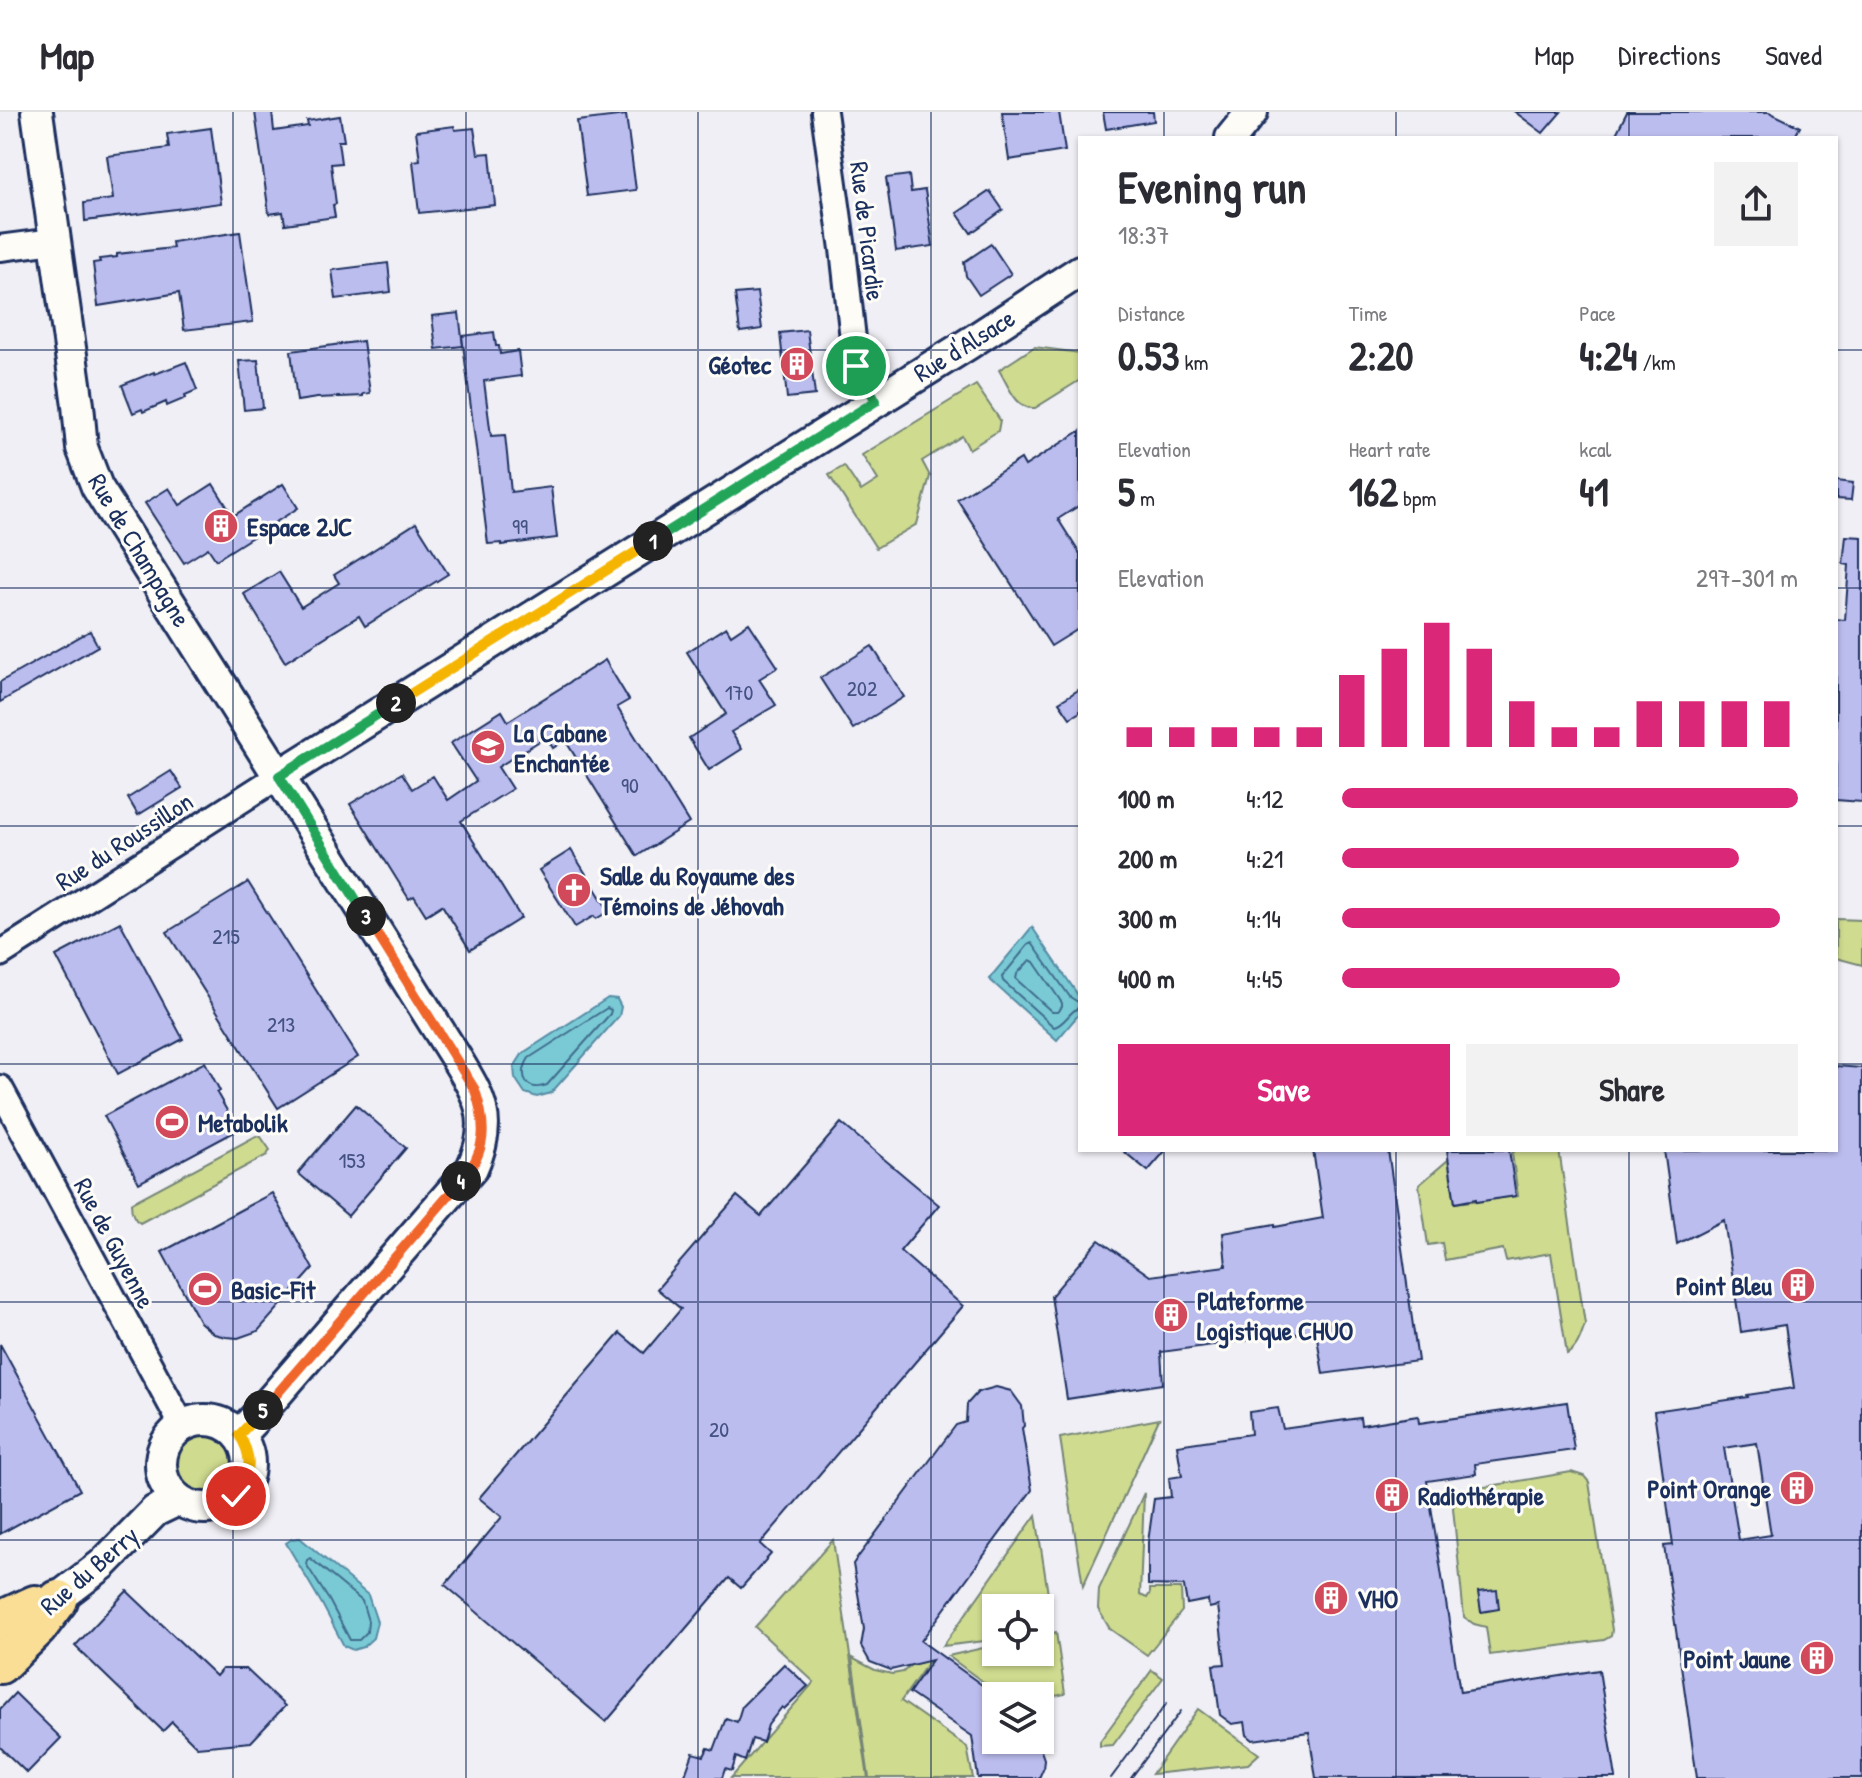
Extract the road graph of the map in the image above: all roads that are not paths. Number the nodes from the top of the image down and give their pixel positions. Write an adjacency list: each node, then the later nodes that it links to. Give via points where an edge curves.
1 (37, 112): 5 (street, Rue de Champagne)
2 (824, 112): 8 (street, Rue de Picardie, via 856,366)
3 (1252, 112): 4 (street)
4 (1233, 136)
5 (54, 241): 6 (street); 9 (street, Rue de Champagne, via 82,448 97,487)
6 (0, 248)
7 (1078, 272): 8 (street, Rue d'Alsace)
8 (876, 401): 9 (street, Rue d'Alsace)
9 (279, 776): 10 (street, Rue du Roussillon); 13 (street, Rue de Champagne, via 475,1090 483,1133 472,1168)
10 (0, 954)
11 (0, 1088): 12 (street, Rue de Guyenne)
12 (182, 1425): 13 (street, via 218,1421); 14 (street, via 173,1432 160,1463)
13 (239, 1435): 14 (street, via 249,1459 248,1474 236,1496 202,1508 189,1506)
14 (171, 1490): 15 (street, Rue du Berry, via 103,1564)
15 (46, 1602): 16 (main road); 17 (street, Rue du Berry); 18 (street, Rue du Berry); 19 (main road, via 37,1628)
16 (0, 1621)
17 (0, 1630)
18 (0, 1641)
19 (0, 1664)

